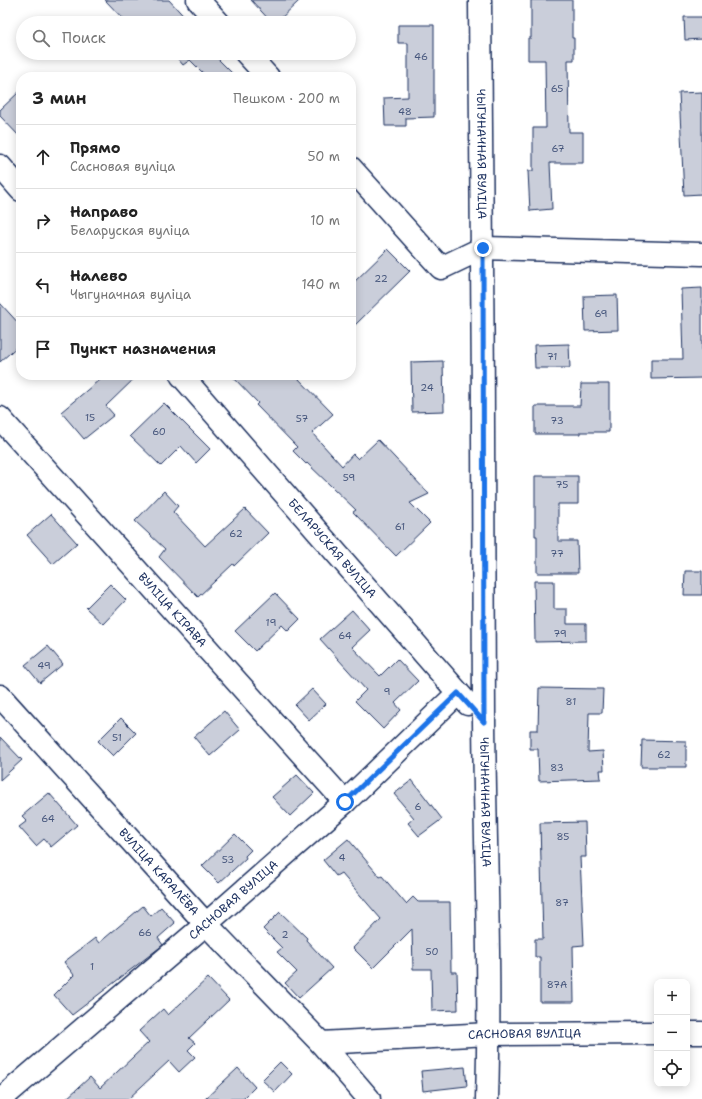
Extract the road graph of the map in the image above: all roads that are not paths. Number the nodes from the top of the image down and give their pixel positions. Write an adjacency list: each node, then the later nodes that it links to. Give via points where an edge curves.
1 (198, 0): 3 (street)
2 (480, 0): 9 (street, ЧЫГУНАЧНАЯ ВУЛІЦА)
3 (213, 16)
4 (252, 60): 5 (street)
5 (263, 72)
6 (0, 166): 8 (street)
7 (356, 173): 9 (street, via 442,268)
8 (16, 184)
9 (483, 248): 10 (street); 15 (street, ЧЫГУНАЧНАЯ ВУЛІЦА)
10 (702, 254)
11 (185, 380): 13 (street, БЕЛАРУСКАЯ ВУЛІЦА)
12 (0, 418): 16 (street, ВУЛІЦА КІРАВА)
13 (458, 693): 15 (street, БЕЛАРУСКАЯ ВУЛІЦА); 16 (street, САСНОВАЯ ВУЛІЦА)
14 (0, 696): 17 (street, ВУЛІЦА КАРАЛЁВА)
15 (484, 722): 21 (street, ЧЫГУНАЧНАЯ ВУЛІЦА)
16 (345, 802): 17 (street, САСНОВАЯ ВУЛІЦА)
17 (206, 924): 22 (street, ВУЛІЦА КАРАЛЁВА); 23 (street, САСНОВАЯ ВУЛІЦА)
18 (654, 1033): 21 (street, САСНОВАЯ ВУЛІЦА)
19 (690, 1033): 20 (street)
20 (702, 1033)
21 (489, 1034): 22 (street, САСНОВАЯ ВУЛІЦА); 25 (street, ЧЫГУНАЧНАЯ ВУЛІЦА)
22 (321, 1043): 24 (street, ВУЛІЦА КАРАЛЁВА)
23 (1, 1099)
24 (369, 1099)
25 (487, 1099)

